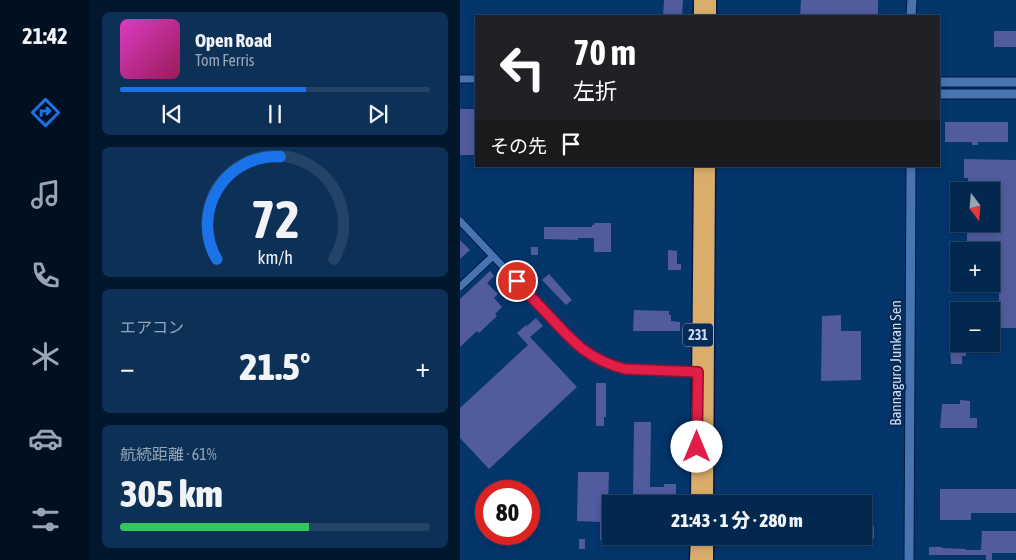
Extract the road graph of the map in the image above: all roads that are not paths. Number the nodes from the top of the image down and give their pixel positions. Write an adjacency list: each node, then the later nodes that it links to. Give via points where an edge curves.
1 (700, 0): 4 (highway)
2 (710, 0): 5 (highway)
3 (912, 0): 6 (street)
4 (700, 15)
5 (710, 15)
6 (912, 15)
7 (460, 79): 8 (street)
8 (475, 79)
9 (940, 82): 10 (street)
10 (1016, 82)
11 (940, 94): 12 (street)
12 (1016, 94)
13 (700, 167): 19 (highway, 231)
14 (709, 167): 19 (highway, 231)
15 (911, 167): 26 (street, Bannaguro Junkan Sen)
16 (460, 221): 17 (street)
17 (494, 256): 18 (street); 19 (street, via 576,344 600,361 625,369)
18 (460, 288)
19 (703, 372): 20 (highway, 231); 21 (highway, 231)
20 (697, 495)
21 (708, 495)
22 (696, 545): 24 (highway)
23 (707, 545): 25 (highway)
24 (696, 560)
25 (707, 560)
26 (909, 560)

